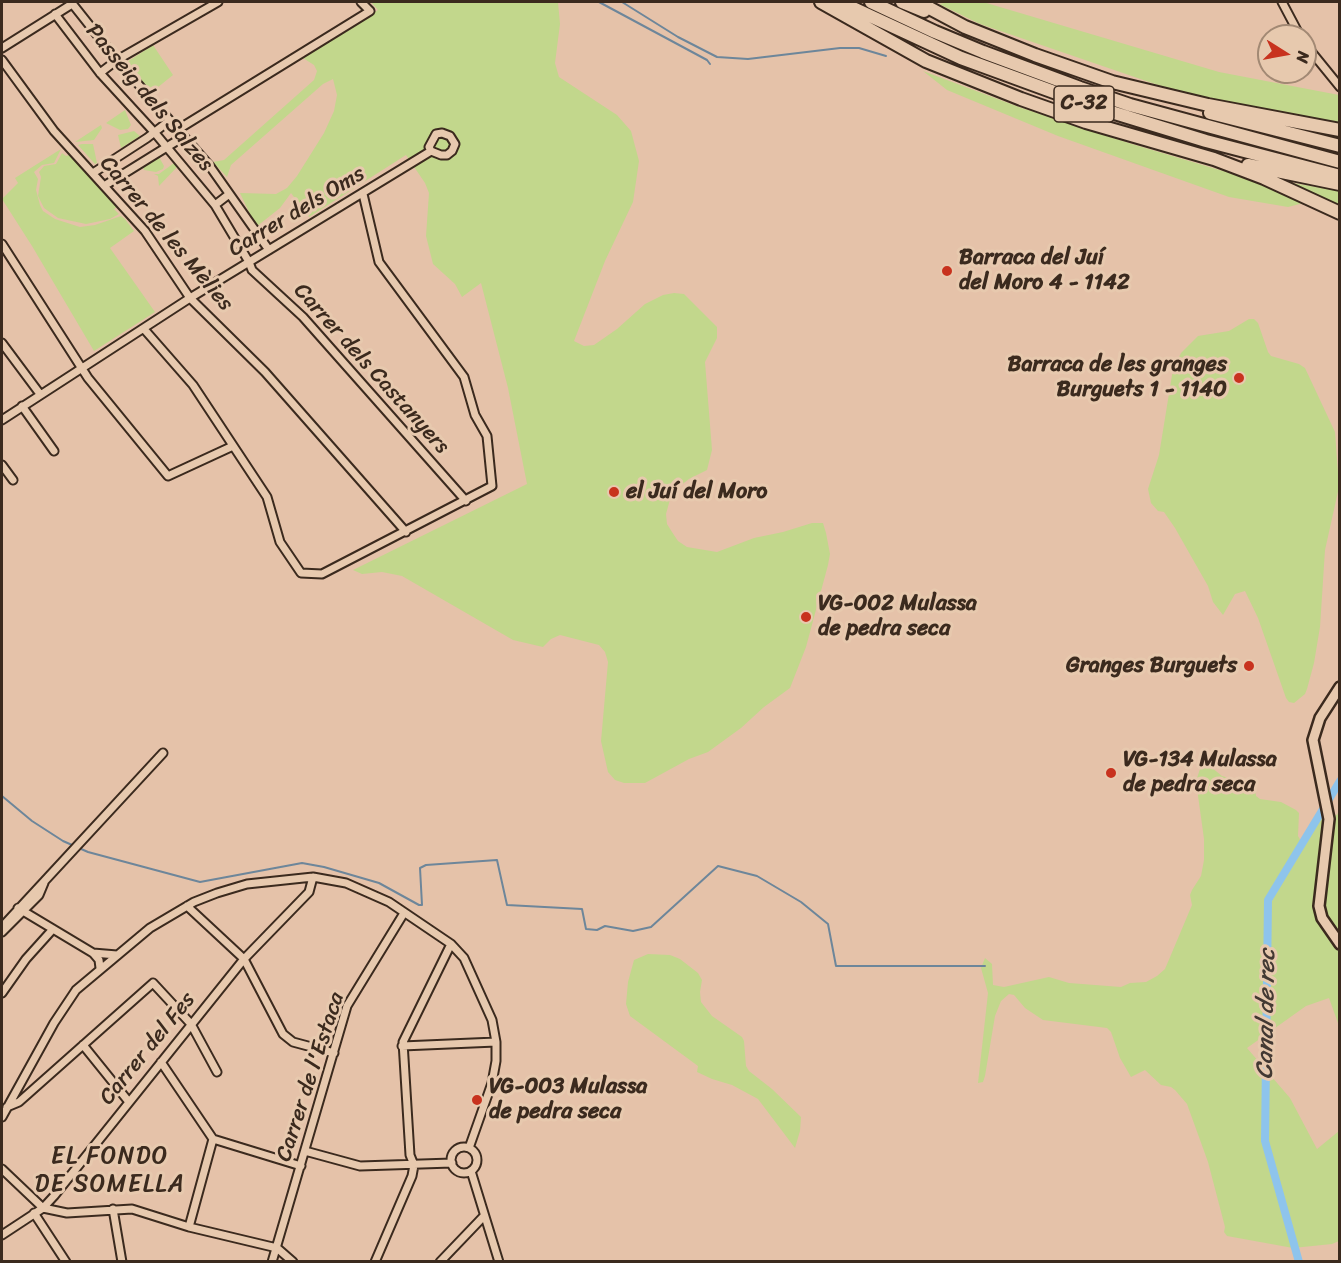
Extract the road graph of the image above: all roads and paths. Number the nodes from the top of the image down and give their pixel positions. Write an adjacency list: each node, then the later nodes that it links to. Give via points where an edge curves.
1 (218, 2): 16 (street)
2 (361, 2): 21 (street, via 370,11)
3 (821, 2): 28 (highway, via 926,61 1021,99)
4 (840, 2): 31 (highway, C-32, via 961,58 1095,107)
5 (871, 2): 29 (highway, C-32, via 934,32 1090,92)
6 (902, 2): 11 (highway)
7 (918, 2): 11 (highway)
8 (1282, 2): 12 (street)
9 (71, 3): 10 (street); 16 (street, Passeig dels Salzes)
10 (55, 14): 13 (street); 17 (street, Passeig dels Salzes)
11 (951, 21): 18 (highway)
12 (1294, 24)
13 (2, 48)
14 (1317, 59): 19 (street)
15 (2, 60): 30 (street, Carrer de les Mèlies, via 54,131)
16 (117, 60): 17 (street); 20 (street, Passeig dels Salzes)
17 (100, 73): 23 (street, Passeig dels Salzes)
18 (1112, 82): 22 (highway); 25 (highway, via 1218,116)
19 (1340, 87)
20 (169, 121): 21 (street, Passeig dels Salzes); 23 (street)
21 (177, 130): 24 (street, Passeig dels Salzes)
22 (1340, 130)
23 (155, 133): 26 (street, Passeig dels Salzes); 30 (street)
24 (183, 137): 26 (street); 35 (street, Passeig dels Salzes, via 209,165)
25 (1340, 146)
26 (166, 148): 33 (street); 36 (street, Passeig dels Salzes)
27 (430, 151): 34 (street, Carrer dels Oms)
28 (1214, 159): 32 (highway); 37 (highway)
29 (1340, 162)
30 (93, 173): 33 (street, Carrer de les Mèlies)
31 (1340, 176)
32 (1340, 184)
33 (104, 186): 41 (street, Carrer de les Mèlies, via 145,231)
34 (363, 194): 39 (street, Carrer dels Oms); 52 (street, via 379,262 464,377 475,415 487,436 492,486)
35 (228, 195): 36 (street, Passeig dels Salzes); 39 (street, Passeig dels Salzes)
36 (215, 206): 40 (street, Passeig dels Salzes)
37 (1340, 213)
38 (2, 244): 44 (street)
39 (269, 250): 40 (street, Carrer dels Oms)
40 (249, 262): 41 (street, Carrer dels Oms); 52 (street, Carrer dels Castanyers, via 252,270 303,317)
41 (190, 298): 42 (street, Carrer dels Oms); 53 (street, Carrer de les Mèlies, via 266,372)
42 (144, 329): 44 (street, Carrer dels Oms); 48 (street, via 193,385)
43 (2, 343): 45 (street)
44 (82, 367): 45 (street, Carrer dels Oms); 48 (street, via 168,476)
45 (40, 394): 46 (street, Carrer dels Oms)
46 (22, 406): 47 (street, Carrer dels Oms); 49 (street)
47 (2, 420)
48 (233, 446): 53 (street, via 267,497 280,542 302,573 322,574)
49 (54, 451)
50 (2, 465): 51 (street)
51 (13, 480)
52 (466, 501): 53 (street)
53 (406, 532)
54 (1340, 687): 64 (street, via 1320,718 1313,740 1329,819 1319,906 1322,918)
55 (163, 753): 58 (street, via 45,881 39,895)
56 (313, 877): 57 (street, via 247,884); 59 (street, via 368,891); 67 (street, Carrer del Fes, via 309,892)
57 (187, 906): 66 (street, via 150,928); 67 (street)
58 (20, 910): 60 (street); 61 (street); 62 (street)
59 (404, 913): 63 (street); 74 (street, Carrer de l'Estaca, via 347,1006)
60 (2, 927)
61 (53, 929): 65 (street); 69 (street)
62 (2, 932)
63 (452, 944): 71 (street, via 464,958 476,984 492,1020); 73 (street)
64 (1340, 944)
65 (93, 953): 66 (street); 68 (street)
66 (117, 955): 68 (street)
67 (244, 959): 70 (street, Carrer del Fes); 74 (street, via 283,1034 293,1042)
68 (100, 968): 78 (street, via 76,990 59,1015)
69 (2, 993)
70 (191, 1024): 72 (street, via 153,983); 75 (street, Carrer del Fes); 76 (street)
71 (496, 1042): 73 (street); 81 (street, via 492,1083)
72 (83, 1045): 77 (street); 78 (street, via 19,1102)
73 (402, 1046): 84 (street)
74 (333, 1053): 82 (street, Carrer de l'Estaca)
75 (161, 1062): 77 (street, Carrer del Fes); 80 (street)
76 (217, 1072)
77 (129, 1102): 88 (street, Carrer del Fes)
78 (7, 1107): 79 (street)
79 (2, 1117)
80 (213, 1139): 85 (street); 92 (street)
81 (469, 1148): 83 (street, via 456,1150); 87 (street, via 477,1158)
82 (305, 1151): 84 (street, via 360,1166); 85 (street, Carrer de l'Estaca)
83 (452, 1163): 84 (street); 87 (street, via 459,1172)
84 (414, 1165): 99 (street)
85 (301, 1166): 94 (street, Carrer de l'Estaca)
86 (2, 1169): 88 (street)
87 (471, 1171): 91 (street)
88 (43, 1208): 89 (street, via 67,1213); 90 (street, Carrer del Fes)
89 (113, 1209): 92 (street, via 132,1209); 96 (street)
90 (34, 1213): 93 (street, Carrer del Fes); 95 (street)
91 (484, 1216): 100 (street); 101 (street)
92 (189, 1227): 94 (street)
93 (2, 1235)
94 (277, 1248): 97 (street, Carrer de l'Estaca); 98 (street)
95 (66, 1262)
96 (122, 1262)
97 (273, 1262)
98 (293, 1262)
99 (375, 1262)
100 (440, 1262)
101 (499, 1262)

